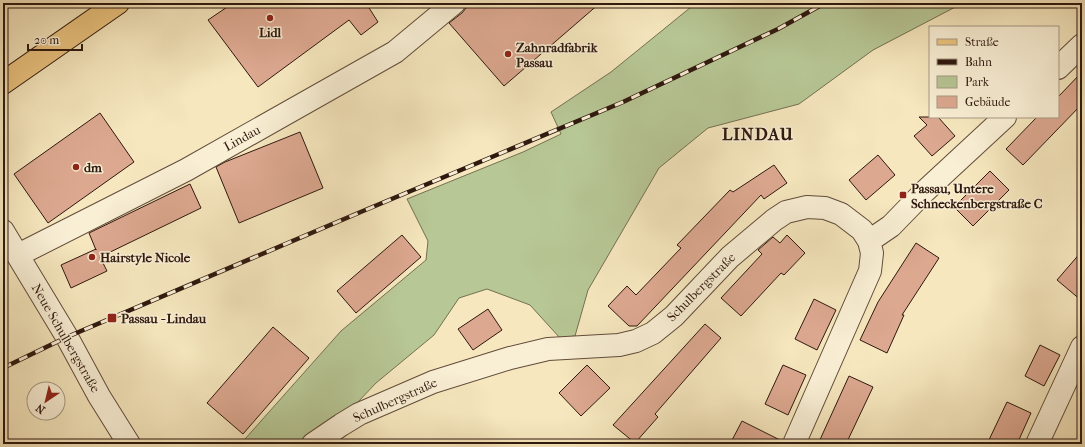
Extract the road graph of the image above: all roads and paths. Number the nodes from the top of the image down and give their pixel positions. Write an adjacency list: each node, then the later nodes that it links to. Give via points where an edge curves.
1 (118, 3): 5 (main road)
2 (454, 3): 9 (street, Lindau, via 395,52 186,170)
3 (1082, 45): 4 (street)
4 (1059, 67)
5 (3, 83)
6 (1004, 118): 8 (street, via 891,226)
7 (3, 231): 9 (street, Neue Schulbergstraße)
8 (869, 241): 12 (street, Schulbergstraße, via 862,230 841,214 825,208 807,207 786,212 730,257 674,316 653,333 619,345 548,349 433,382 359,414); 13 (street, via 872,252 870,272)
9 (18, 255): 11 (street, Neue Schulbergstraße)
10 (1082, 347): 14 (street)
11 (129, 444)
12 (314, 444)
13 (794, 444)
14 (1037, 444)

